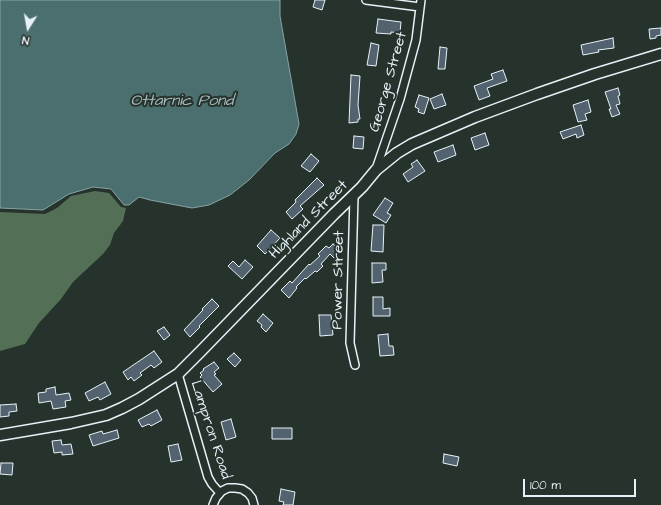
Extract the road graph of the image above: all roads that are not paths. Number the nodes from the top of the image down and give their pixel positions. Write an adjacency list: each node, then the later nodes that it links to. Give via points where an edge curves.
1 (366, 0): 2 (street)
2 (420, 3): 4 (street, George Street, via 416,40 400,99)
3 (661, 54): 4 (street, Highland Street, via 537,94 422,138)
4 (376, 170): 5 (street, Highland Street)
5 (354, 196): 6 (street, Power Street, via 350,343); 7 (street, Highland Street)
6 (355, 365)
7 (178, 374): 8 (street, Highland Street, via 139,399 106,415); 9 (street, Lampron Road, via 208,477)
8 (0, 435)
9 (220, 493): 10 (street, Lampron Road); 11 (street, Lampron Road, via 228,488 239,488 250,495)
10 (213, 505)
11 (254, 505)

